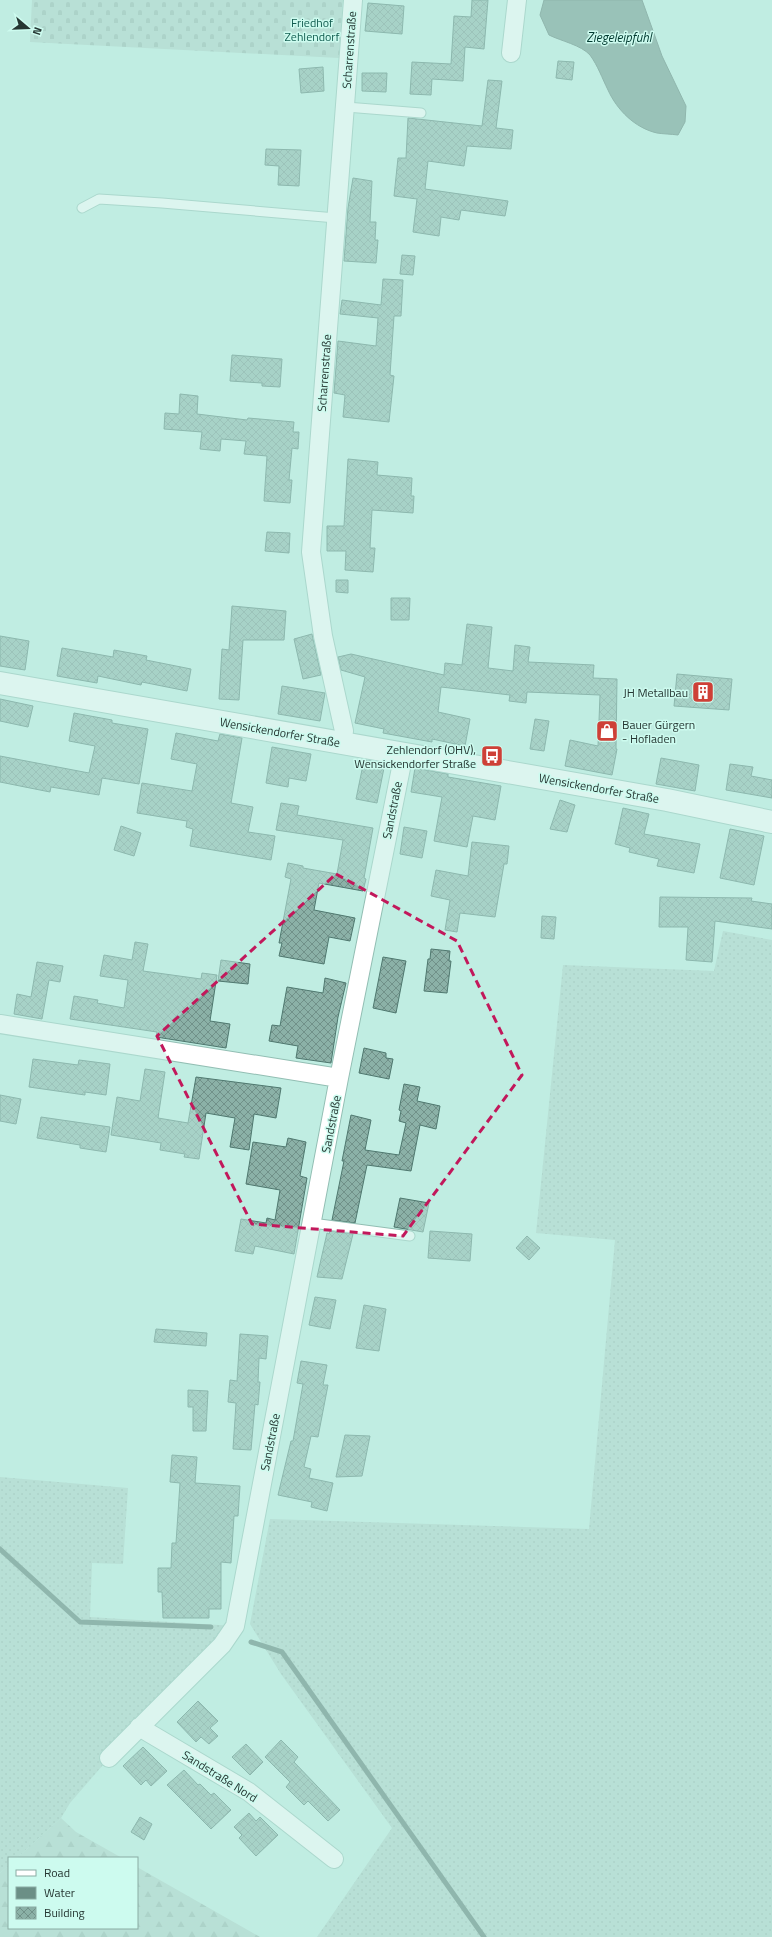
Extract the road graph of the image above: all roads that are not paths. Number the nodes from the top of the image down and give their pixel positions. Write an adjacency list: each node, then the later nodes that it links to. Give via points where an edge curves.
1 (352, 0): 4 (street, Scharrenstraße)
2 (517, 0): 3 (street)
3 (511, 53)
4 (346, 107): 5 (lane); 7 (street, Scharrenstraße)
5 (421, 113)
6 (82, 208): 7 (lane, via 99,199)
7 (336, 218): 9 (street, Scharrenstraße, via 312,552 323,636 344,731)
8 (0, 683): 9 (main road, Wensickendorfer Straße)
9 (342, 742): 10 (main road, Wensickendorfer Straße)
10 (404, 753): 11 (main road, Wensickendorfer Straße, via 668,800); 13 (street, Sandstraße)
11 (772, 822)
12 (0, 1024): 13 (street, Sandstraße)
13 (339, 1078): 14 (street, Sandstraße)
14 (312, 1223): 15 (lane); 16 (street, Sandstraße, via 235,1626 222,1645)
15 (410, 1236)
16 (139, 1728): 17 (street, Sandstraße); 18 (street, Sandstraße Nord, via 249,1792)
17 (109, 1758)
18 (334, 1859)

